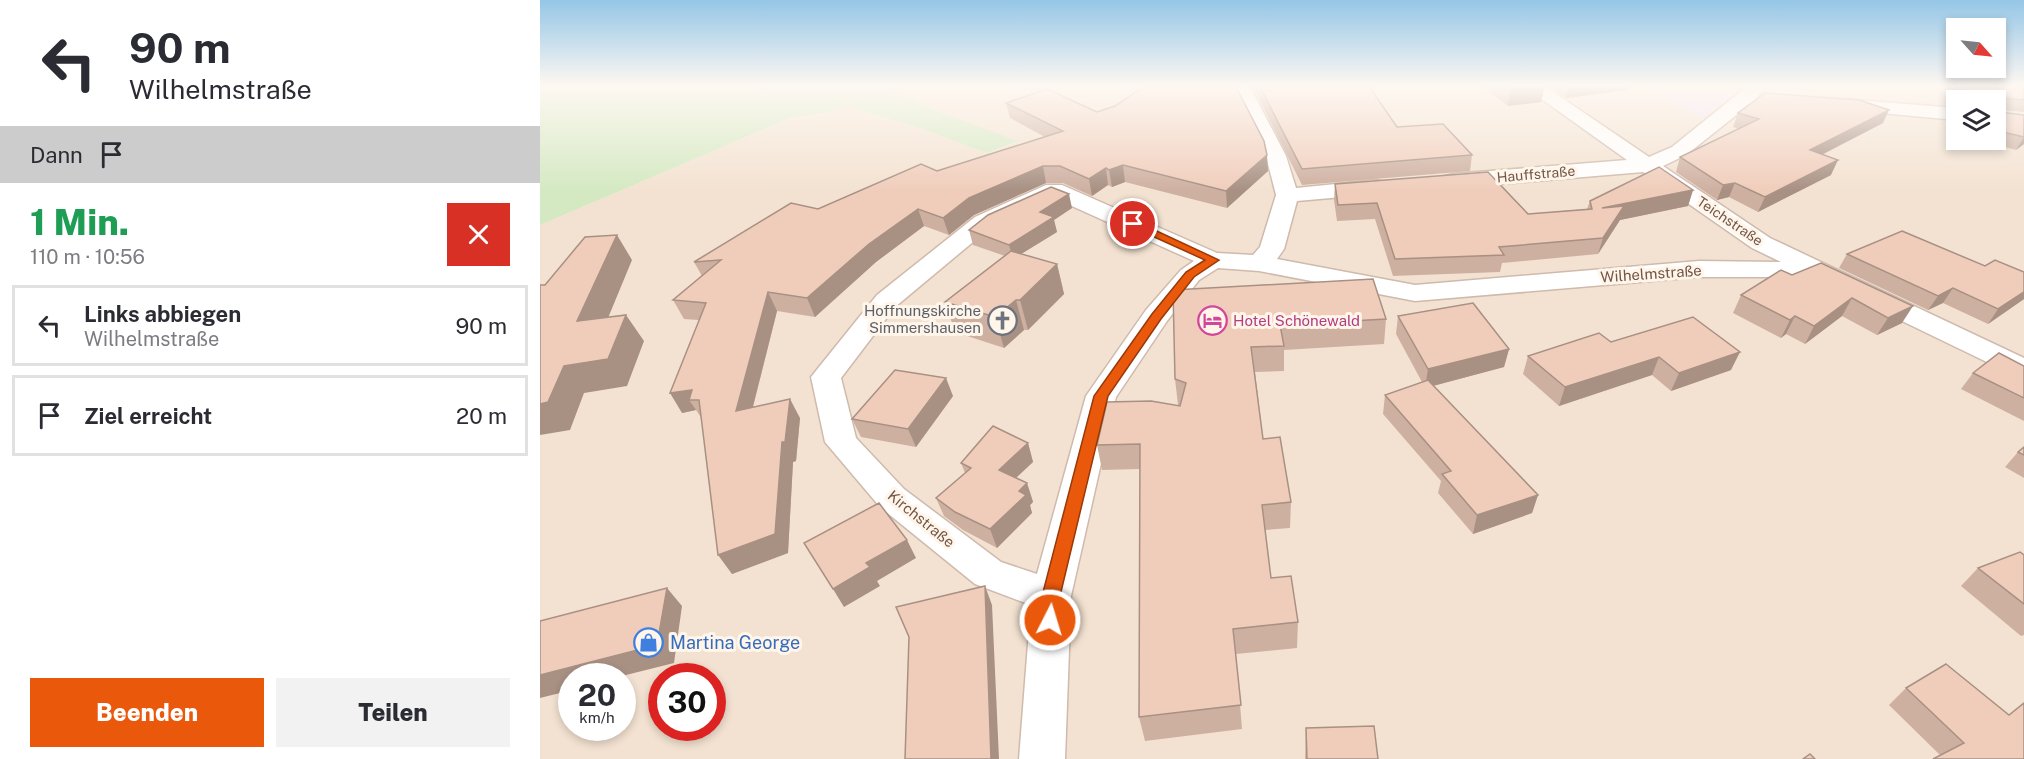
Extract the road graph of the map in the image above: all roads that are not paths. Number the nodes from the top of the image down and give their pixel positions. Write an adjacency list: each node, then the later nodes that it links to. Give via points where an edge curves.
1 (1258, 120): 7 (street, via 1276,156)
2 (1583, 120): 4 (street, Teichstraße)
3 (1722, 120): 4 (street, Hauffstraße, via 1679,151)
4 (1648, 165): 5 (street, Hauffstraße); 10 (street, Teichstraße, via 1761,243)
5 (1436, 182)
6 (1402, 185): 7 (street)
7 (1287, 195): 9 (street, via 1272,249)
8 (1213, 260): 9 (street, Wilhelmstraße); 12 (street, via 1190,275 1156,316 1101,396); 12 (street, Kirchstraße, via 1054,190 983,222 925,269 886,302 826,377 841,442 892,498 988,573)
9 (1259, 263): 10 (street, Wilhelmstraße, via 1415,293 1699,269)
10 (1813, 270): 11 (street, Wilhelmstraße)
11 (2024, 370)
12 (1051, 596): 13 (street)
13 (1042, 759)

